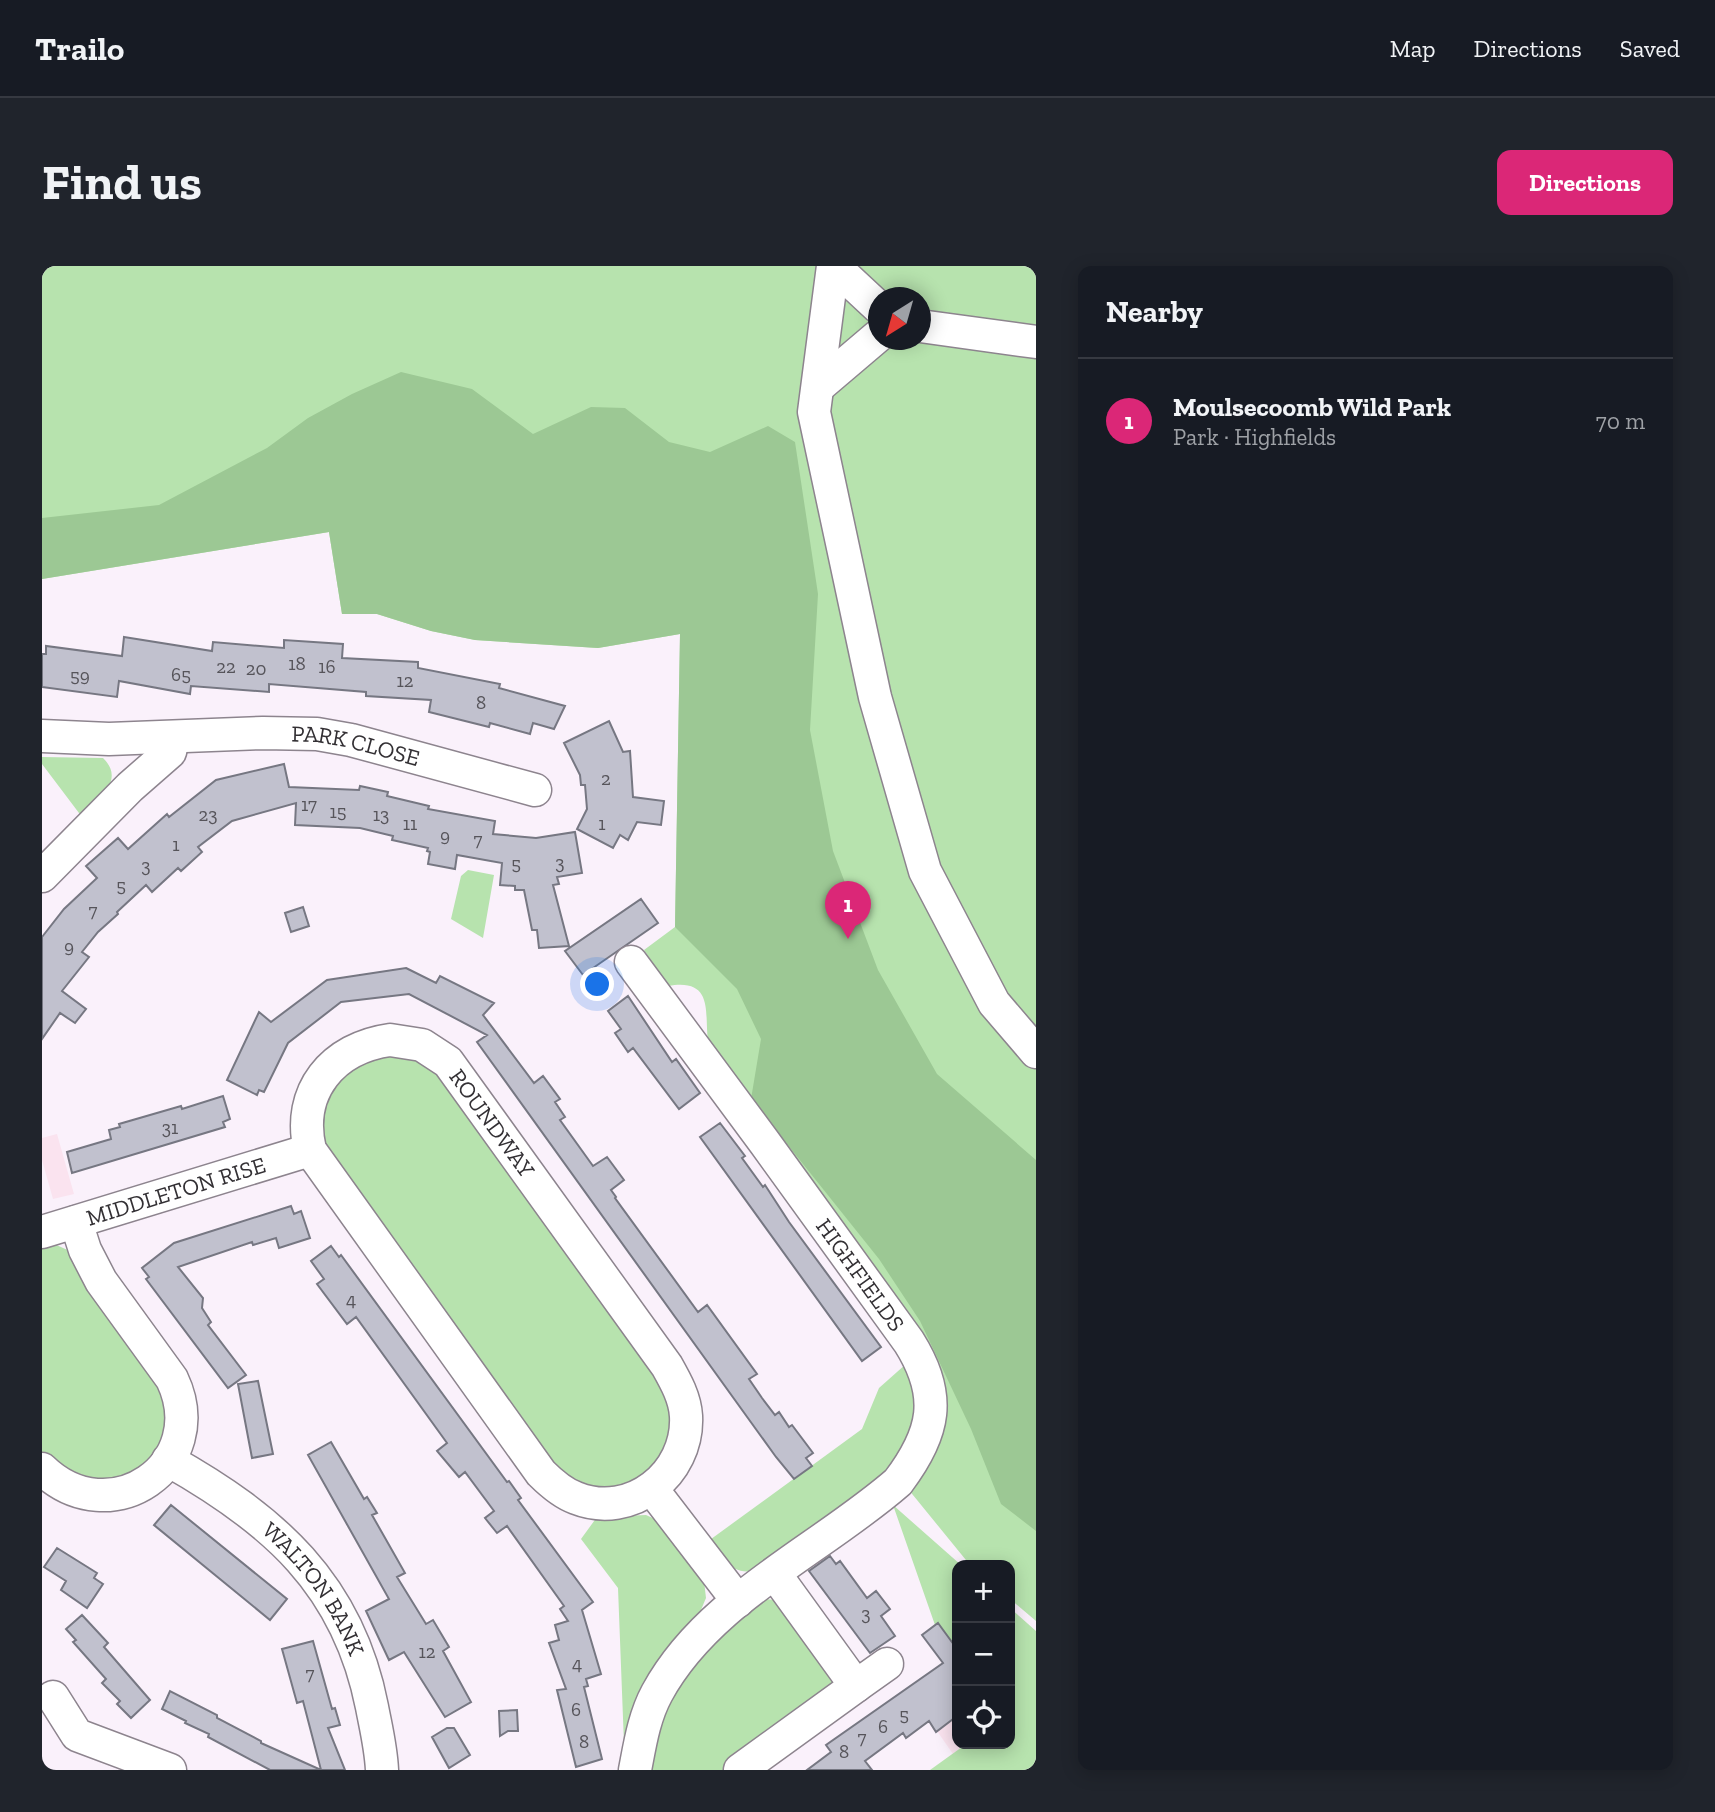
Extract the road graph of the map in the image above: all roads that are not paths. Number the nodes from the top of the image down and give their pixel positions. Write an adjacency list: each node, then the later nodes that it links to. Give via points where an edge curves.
1 (834, 266): 2 (street); 6 (street)
2 (868, 298)
3 (931, 328): 4 (street)
4 (1036, 342)
5 (868, 344): 6 (street)
6 (818, 387): 14 (street, via 814,412 875,697 925,871 994,1003)
7 (42, 736): 9 (street, PARK CLOSE)
8 (173, 737): 9 (street, PARK CLOSE); 10 (street, via 170,752); 11 (street, PARK CLOSE, via 317,734)
9 (109, 739): 10 (street)
10 (131, 787): 12 (street)
11 (535, 790)
12 (42, 876)
13 (631, 962): 21 (street, HIGHFIELDS, via 909,1342 926,1372 930,1400 927,1434 898,1482)
14 (1036, 1052)
15 (310, 1150): 16 (street, MIDDLETON RISE); 20 (street, ROUNDWAY, via 541,1473 566,1494 593,1503 620,1502); 20 (street, ROUNDWAY, via 306,1123 311,1098 341,1057 372,1042 398,1041 422,1045 448,1062 677,1383 686,1419 682,1447 673,1466)
16 (76, 1222): 17 (street, MIDDLETON RISE); 18 (street, via 102,1281 175,1387 181,1424)
17 (42, 1232)
18 (168, 1461): 19 (street, via 146,1483 106,1496 74,1492); 27 (street, WALTON BANK, via 257,1517 290,1547 326,1593 362,1666)
19 (42, 1469)
20 (652, 1489): 22 (street)
21 (775, 1574): 22 (street, HIGHFIELDS); 24 (street)
22 (738, 1601): 28 (street, HIGHFIELDS, via 698,1637 656,1694)
23 (887, 1664): 24 (street)
24 (856, 1686): 29 (street)
25 (53, 1697): 26 (street, via 77,1735 143,1745)
26 (170, 1770)
27 (382, 1770)
28 (635, 1770)
29 (740, 1770)

